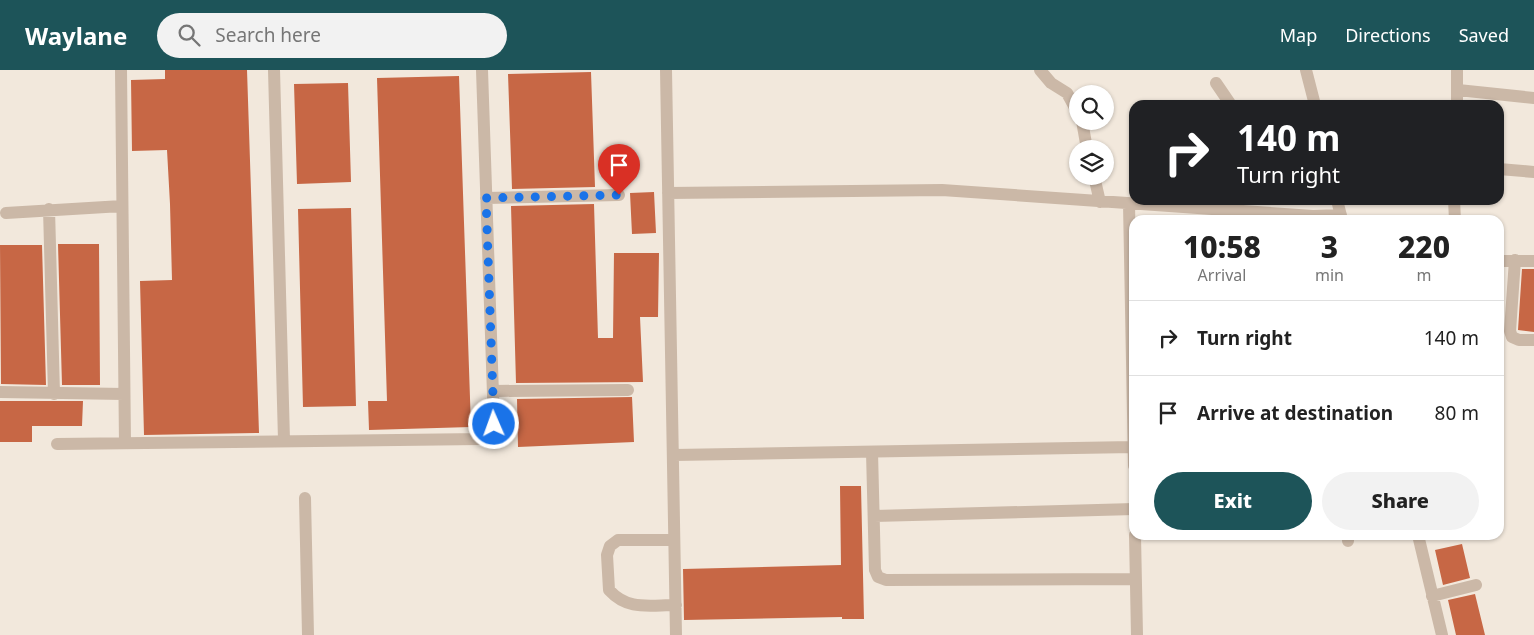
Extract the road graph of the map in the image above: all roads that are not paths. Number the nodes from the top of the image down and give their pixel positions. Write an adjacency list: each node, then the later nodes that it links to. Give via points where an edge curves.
1 (121, 70): 24 (street)
2 (274, 70): 37 (street)
3 (482, 70): 20 (street)
4 (666, 70): 18 (street)
5 (1040, 70): 10 (street)
6 (1306, 70): 13 (street)
7 (1457, 70): 9 (street)
8 (1216, 83): 12 (street)
9 (1458, 90): 11 (street); 14 (street)
10 (1069, 97)
11 (1534, 98)
12 (1228, 100)
13 (1314, 100)
14 (1457, 100)
15 (1504, 169): 16 (street)
16 (1534, 172)
17 (1096, 185): 21 (street)
18 (668, 193): 21 (street, via 942,190); 42 (street)
19 (619, 195): 20 (street)
20 (486, 198): 33 (street)
21 (1100, 202): 22 (street)
22 (1129, 204)
23 (1144, 205): 27 (street)
24 (122, 206): 25 (street); 36 (street)
25 (49, 209): 26 (street); 35 (street)
26 (6, 213)
27 (1298, 215)
28 (1515, 260): 29 (street); 30 (street); 31 (street, via 1510,331 1512,337 1519,340)
29 (1504, 261)
30 (1534, 261)
31 (1534, 340)
32 (628, 390): 33 (street)
33 (493, 391): 37 (street, via 494,424 490,435 480,439)
34 (0, 392): 35 (street)
35 (54, 394): 36 (street)
36 (124, 394): 38 (street)
37 (284, 440): 38 (street)
38 (125, 443): 39 (street)
39 (56, 444)
40 (1129, 447): 41 (street)
41 (872, 452): 42 (street); 45 (street)
42 (674, 455): 46 (street)
43 (305, 498): 53 (street)
44 (1129, 509): 45 (street)
45 (874, 516): 49 (street, via 875,570 878,577 886,580)
46 (674, 540): 52 (street); 52 (street, via 618,540 610,546 607,556 609,590 619,601 631,605)
47 (1135, 540): 49 (street)
48 (1419, 540): 51 (street)
49 (1136, 579): 55 (street)
50 (1476, 585): 51 (street)
51 (1432, 596): 56 (street)
52 (676, 605): 54 (street)
53 (308, 635)
54 (676, 635)
55 (1136, 635)
56 (1442, 635)

